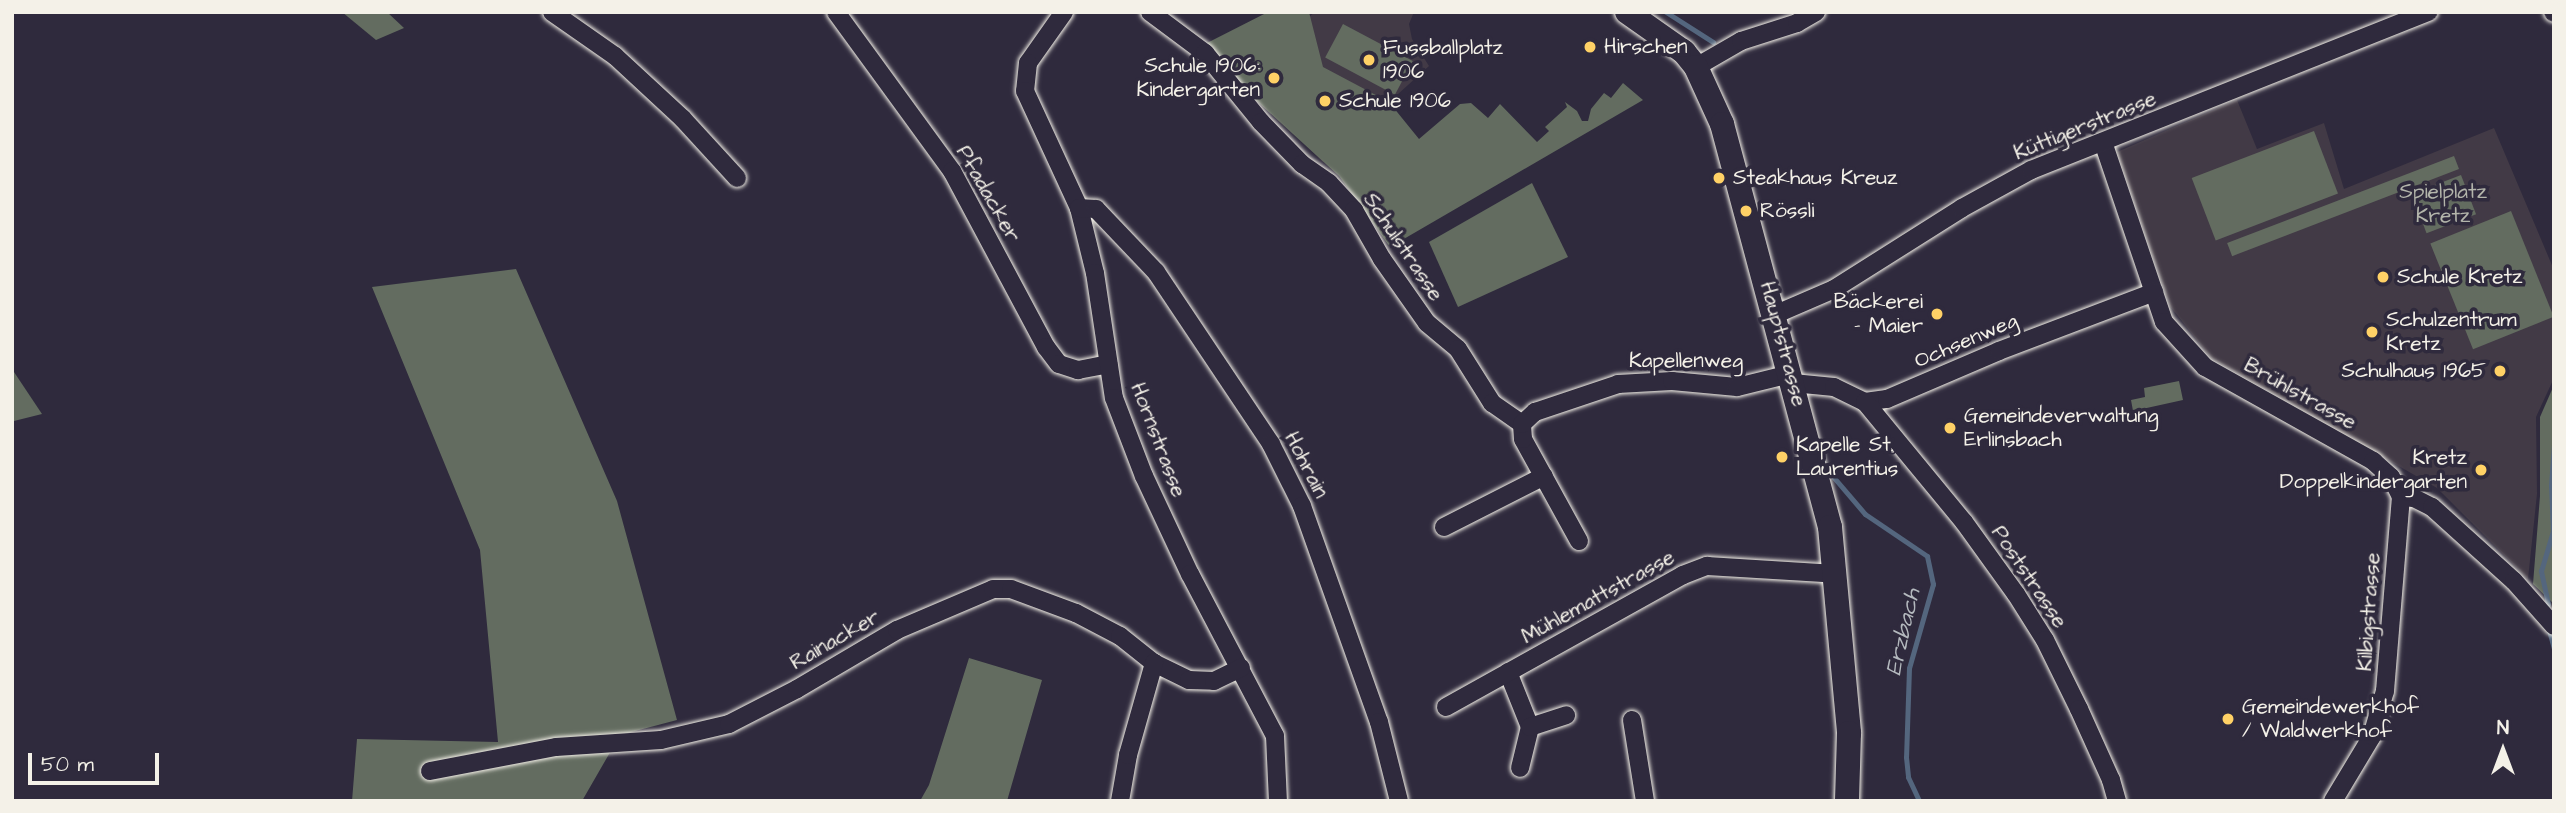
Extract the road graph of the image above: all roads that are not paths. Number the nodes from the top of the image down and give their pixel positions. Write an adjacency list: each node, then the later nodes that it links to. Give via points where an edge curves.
1 (552, 12): 10 (street, via 615,56 683,119)
2 (836, 12): 14 (street, Pfadacker, via 952,171 1059,364 1078,370)
3 (1064, 12): 11 (street, Hornstrasse, via 1028,63 1025,91)
4 (1150, 12): 17 (street, Schulstrasse, via 1205,53 1261,122 1354,210 1427,323 1458,349 1492,402)
5 (1627, 12): 8 (main road, Hauptstrasse, via 1684,52)
6 (1816, 12): 8 (street, via 1741,41)
7 (2429, 12): 9 (street, Küttigerstrasse)
8 (1696, 67): 13 (main road, Hauptstrasse, via 1723,124)
9 (2103, 142): 12 (street, Brühlstrasse); 13 (street, Küttigerstrasse, via 1998,187 1834,289)
10 (737, 178)
11 (1079, 208): 14 (street, Hornstrasse, via 1095,273); 35 (street, Hohrain, via 1096,209 1156,272 1271,444 1311,531 1379,722)
12 (2154, 292): 16 (street, Ochsenweg, via 1887,399); 19 (street, Brühlstrasse, via 2164,322 2204,367 2372,461 2391,477)
13 (1774, 315): 15 (main road, Hauptstrasse)
14 (1108, 364): 25 (street, Hornstrasse, via 1114,398 1144,476)
15 (1792, 379): 16 (street, via 1834,387); 17 (street, Kapellenweg, via 1737,387 1672,381 1618,384 1535,412); 22 (main road, Hauptstrasse, via 1830,527)
16 (1865, 402): 38 (street, Poststrasse, via 1964,522 2021,601 2079,709)
17 (1522, 424): 18 (street, via 1523,439)
18 (1544, 477): 20 (street); 21 (street)
19 (2401, 497): 23 (street, via 2432,507 2514,581); 39 (street, Kilbigstrasse, via 2385,691 2372,736)
20 (1444, 527)
21 (1579, 541)
22 (1836, 574): 26 (street, Mühlemattstrasse, via 1707,566); 37 (main road, Hauptstrasse, via 1849,733)
23 (2554, 626)
24 (1154, 663): 25 (street, Rainacker, via 1189,680 1214,681); 32 (street, Rainacker, via 1120,636 1076,613 1011,589 993,589 897,630 729,724 661,740 556,747); 33 (street)
25 (1241, 668): 34 (street, Hornstrasse, via 1275,736)
26 (1508, 672): 27 (street, Mühlemattstrasse); 30 (street, Mühlemattstrasse)
27 (1446, 707)
28 (1566, 715): 30 (street)
29 (1632, 720): 36 (street)
30 (1530, 727): 31 (street)
31 (1520, 768)
32 (430, 771)
33 (1120, 801)
34 (1279, 801)
35 (1399, 801)
36 (1645, 801)
37 (1847, 801)
38 (2117, 801)
39 (2333, 801)

